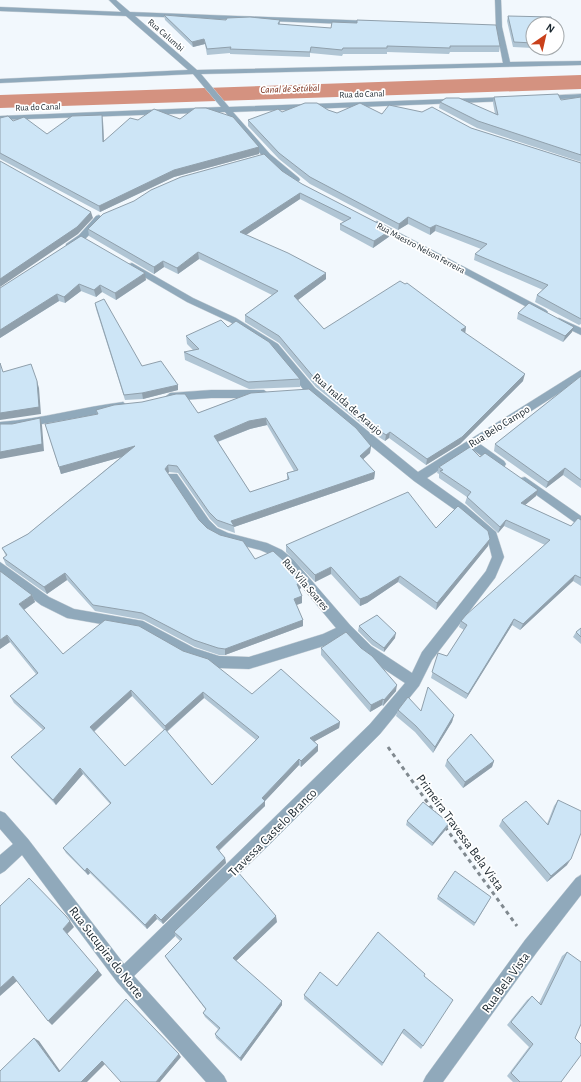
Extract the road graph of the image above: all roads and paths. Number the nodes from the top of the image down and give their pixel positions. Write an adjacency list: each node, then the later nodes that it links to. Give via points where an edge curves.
1 (112, 0): 4 (street, Rua Calumbi)
2 (498, 0): 7 (street)
3 (0, 9): 4 (street)
4 (129, 15): 5 (street); 10 (street, Rua Calumbi)
5 (381, 23)
6 (491, 26): 7 (street)
7 (499, 27): 9 (street)
8 (581, 63): 9 (street)
9 (507, 66): 10 (street)
10 (194, 72): 11 (street); 16 (street, Rua Calumbi)
11 (0, 81)
12 (581, 96): 14 (street)
13 (519, 98): 15 (street, Rua do Canal)
14 (535, 98)
15 (418, 102): 16 (street, Rua do Canal); 17 (street)
16 (228, 110): 18 (street, Rua do Canal); 19 (street, via 263,157)
17 (435, 111)
18 (0, 118)
19 (306, 187)
20 (100, 215): 22 (street, via 85,239)
21 (369, 220): 24 (street, Rua Maestro Nelson Ferreira)
22 (63, 250)
23 (122, 261): 26 (street, Rua Inalda de Araujo, via 190,300 233,320 274,346)
24 (581, 332)
25 (581, 374): 32 (street, Rua Belo Campo)
26 (311, 391): 27 (street); 34 (street, Rua Inalda de Araujo)
27 (296, 392)
28 (274, 393): 29 (street, via 177,396)
29 (157, 400)
30 (136, 404): 31 (street, via 98,408)
31 (0, 426)
32 (472, 443): 34 (street, Rua Belo Campo); 35 (street)
33 (173, 477): 38 (street, Rua Vila Soares, via 213,532 263,546 278,553)
34 (418, 478): 36 (street, Rua Inalda de Araujo, via 462,509)
35 (581, 522)
36 (492, 535): 39 (street, Travessa Castelo Branco, via 498,557 491,574 427,656)
37 (0, 567): 38 (street, via 45,602 72,614 143,626 190,652 219,662 249,663 327,639)
38 (345, 629): 39 (street, via 366,650)
39 (414, 682): 40 (street, Travessa Castelo Branco)
40 (375, 729): 42 (path, Primeira Travessa Bela Vista); 48 (street, Travessa Castelo Branco)
41 (0, 818): 44 (street, Rua Sucupira do Norte)
42 (439, 818)
43 (444, 825): 47 (path, Primeira Travessa Bela Vista)
44 (23, 844): 45 (street); 48 (street, Rua Sucupira do Norte)
45 (0, 866)
46 (581, 883): 47 (street, Rua Bela Vista)
47 (531, 946): 50 (street, Rua Bela Vista)
48 (123, 976): 49 (street, Rua Sucupira do Norte)
49 (218, 1082)
50 (432, 1082)

